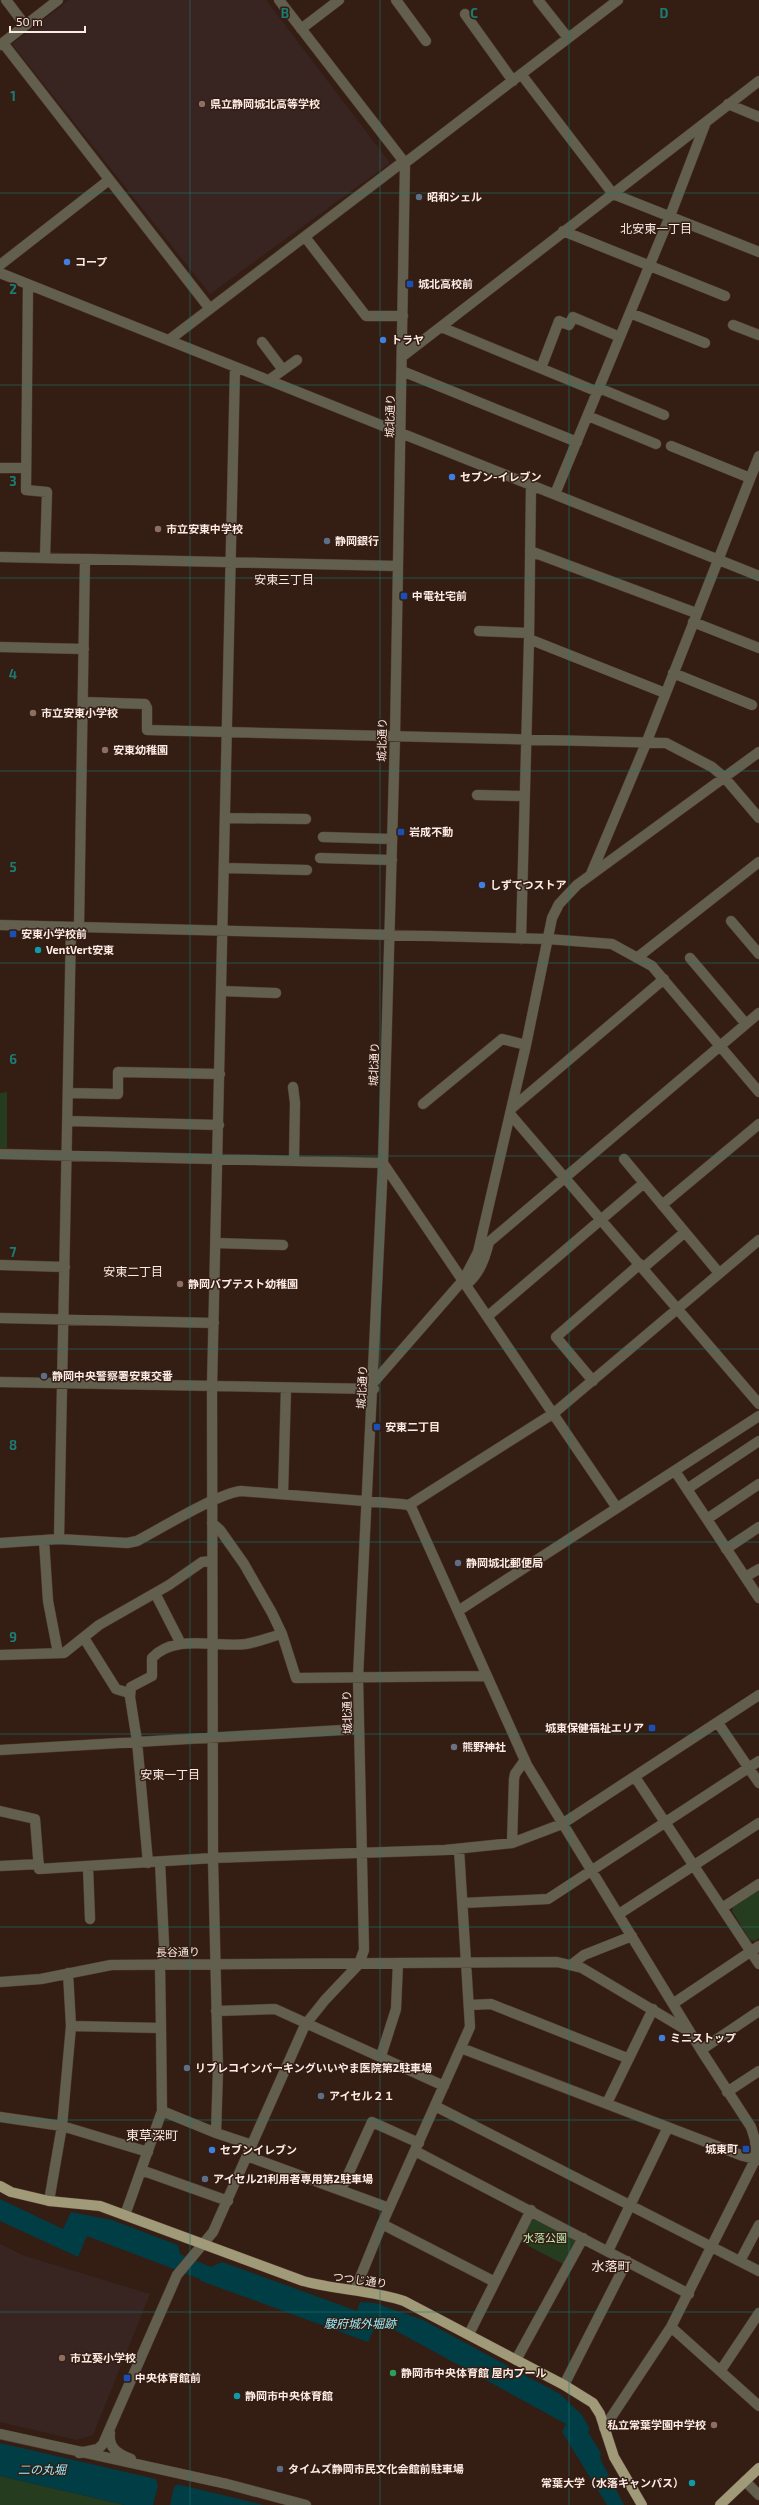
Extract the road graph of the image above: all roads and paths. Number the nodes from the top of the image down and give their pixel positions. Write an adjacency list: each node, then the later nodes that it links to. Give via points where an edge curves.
1 (6, 0): 9 (street)
2 (58, 0): 9 (street)
3 (279, 0): 10 (street)
4 (339, 0): 10 (street)
5 (396, 0): 12 (street)
6 (538, 0): 11 (street)
7 (618, 0): 11 (street)
8 (465, 14): 14 (street)
9 (25, 25): 13 (street)
10 (301, 29): 19 (street)
11 (568, 38): 14 (street)
12 (426, 40)
13 (1, 44): 20 (street)
14 (517, 77): 19 (street); 21 (street)
15 (759, 81): 16 (street)
16 (728, 104): 17 (street); 18 (street)
17 (759, 117)
18 (706, 121): 21 (street); 22 (street)
19 (405, 162): 24 (street); 33 (street, 城北通り)
20 (109, 180): 26 (street); 31 (street)
21 (613, 194): 22 (street); 23 (street)
22 (670, 216): 25 (street); 27 (street)
23 (563, 232): 27 (street); 35 (street)
24 (305, 237): 31 (street); 33 (street, via 366,316)
25 (759, 252)
26 (0, 265)
27 (649, 267): 30 (street); 32 (street)
28 (0, 273): 29 (street)
29 (28, 285): 38 (street); 57 (street)
30 (725, 296)
31 (210, 309): 38 (street)
32 (630, 313): 37 (street); 40 (street)
33 (403, 316): 41 (street, 城北通り)
34 (733, 325): 36 (street)
35 (441, 327): 41 (street); 44 (street)
36 (759, 335)
37 (620, 337): 44 (street, via 573,317 569,325 559,321); 48 (street)
38 (169, 340): 43 (street)
39 (262, 342): 45 (street)
40 (705, 343)
41 (403, 356): 46 (street, 城北通り)
42 (297, 360): 45 (street)
43 (235, 367): 47 (street); 66 (street)
44 (541, 368): 48 (street)
45 (284, 370): 47 (street)
46 (402, 371): 51 (street, 城北通り); 52 (street)
47 (269, 380): 51 (street)
48 (598, 390): 49 (street); 50 (street)
49 (664, 415)
50 (588, 416): 52 (street); 53 (street)
51 (401, 433): 59 (street); 67 (street, 城北通り)
52 (577, 442): 60 (street)
53 (656, 444)
54 (671, 446): 58 (street)
55 (759, 456): 58 (street)
56 (0, 468): 57 (street)
57 (26, 468): 63 (street, via 26,490 47,492)
58 (750, 478): 65 (street)
59 (531, 485): 60 (street); 61 (street)
60 (555, 494): 65 (street)
61 (530, 551): 69 (street); 71 (street)
62 (0, 557): 63 (street)
63 (45, 558): 64 (street)
64 (85, 559): 66 (street); 74 (street)
65 (717, 559): 68 (street); 69 (street)
66 (231, 561): 67 (street); 79 (street)
67 (398, 566): 80 (street, 城北通り)
68 (759, 576)
69 (694, 618): 73 (street); 75 (street)
70 (478, 631): 71 (street)
71 (529, 636): 76 (street); 81 (street)
72 (0, 647): 74 (street)
73 (759, 648)
74 (84, 649): 77 (street)
75 (673, 673): 76 (street); 78 (street)
76 (665, 693): 82 (street)
77 (84, 702): 79 (street, via 145,704 147,730); 100 (street)
78 (752, 705)
79 (228, 732): 80 (street); 87 (street)
80 (395, 737): 81 (street); 91 (street, 城北通り)
81 (525, 739): 82 (street); 86 (street)
82 (647, 741): 84 (street, via 666,743 712,767); 97 (street)
83 (759, 752): 84 (street)
84 (724, 777): 88 (street); 97 (street)
85 (477, 795): 86 (street)
86 (524, 796): 103 (street)
87 (225, 818): 89 (street); 95 (street)
88 (759, 818)
89 (306, 819)
90 (323, 837): 91 (street)
91 (392, 839): 93 (street, 城北通り)
92 (320, 858): 93 (street)
93 (392, 860): 102 (street, 城北通り)
94 (759, 862): 106 (street)
95 (224, 868): 96 (street); 101 (street)
96 (307, 870)
97 (591, 874): 104 (street, via 559,904 552,918)
98 (731, 921): 105 (street)
99 (0, 925): 100 (street)
100 (75, 927): 101 (street); 118 (street)
101 (222, 932): 102 (street); 109 (street)
102 (390, 935): 103 (street); 129 (street, 城北通り)
103 (521, 939): 104 (street)
104 (548, 940): 106 (street, via 612,944); 113 (street)
105 (759, 954)
106 (638, 957): 108 (street, via 652,966)
107 (690, 958): 112 (street)
108 (664, 979): 114 (street); 120 (street)
109 (221, 991): 110 (street); 115 (street)
110 (276, 993)
111 (759, 1013): 112 (street)
112 (746, 1024): 114 (street)
113 (526, 1045): 119 (street, via 502,1039); 120 (street)
114 (720, 1046): 117 (street); 130 (street)
115 (220, 1074): 118 (street, via 118,1072 118,1094); 123 (street)
116 (293, 1086): 128 (street, via 296,1103)
117 (759, 1092)
118 (68, 1093): 121 (street)
119 (423, 1104)
120 (511, 1111): 130 (street); 142 (street, via 478,1252)
121 (68, 1122): 123 (street); 125 (street)
122 (759, 1124): 132 (street)
123 (219, 1125): 126 (street)
124 (0, 1154): 125 (street)
125 (67, 1155): 126 (street); 140 (street)
126 (218, 1159): 128 (street); 136 (street)
127 (624, 1159): 131 (street)
128 (294, 1160): 129 (street)
129 (383, 1163): 142 (street); 151 (street, 城北通り)
130 (566, 1178): 133 (street); 142 (street, via 489,1242 474,1278)
131 (644, 1183): 132 (street); 133 (street)
132 (662, 1205): 134 (street)
133 (602, 1220): 139 (street); 144 (street)
134 (685, 1232): 139 (street); 141 (street)
135 (759, 1240): 141 (street)
136 (216, 1243): 137 (street); 147 (street)
137 (283, 1245)
138 (0, 1265): 140 (street)
139 (641, 1266): 143 (street); 148 (street, via 556,1337)
140 (65, 1267): 146 (street)
141 (719, 1273): 143 (street)
142 (465, 1281): 144 (street); 151 (street)
143 (677, 1310): 148 (street); 154 (street)
144 (488, 1316): 155 (street)
145 (0, 1318): 146 (street)
146 (64, 1318): 147 (street); 150 (street)
147 (214, 1323): 152 (street)
148 (593, 1381): 155 (street)
149 (0, 1382): 150 (street)
150 (62, 1383): 152 (street); 170 (street)
151 (374, 1385): 153 (street); 162 (street, 城北通り)
152 (212, 1387): 153 (street); 163 (street)
153 (286, 1388): 161 (street)
154 (759, 1404)
155 (554, 1413): 164 (street); 165 (street)
156 (759, 1416): 158 (street)
157 (759, 1441): 160 (street)
158 (675, 1471): 160 (street); 165 (street)
159 (759, 1484): 166 (street)
160 (687, 1489): 166 (street)
161 (283, 1494): 162 (street); 163 (street, via 232,1492)
162 (368, 1501): 164 (street); 186 (street, 城北通り)
163 (212, 1502): 167 (street); 170 (street, via 137,1541 127,1543)
164 (409, 1505): 178 (street)
165 (617, 1508): 178 (street)
166 (707, 1519): 172 (street)
167 (212, 1523): 173 (street); 179 (street, via 244,1564)
168 (759, 1527): 172 (street)
169 (44, 1540): 170 (street); 171 (street); 183 (street, via 48,1601)
170 (59, 1540)
171 (0, 1543)
172 (726, 1549): 175 (street)
173 (212, 1561): 176 (street, via 202,1562); 182 (street)
174 (759, 1568): 175 (street)
175 (745, 1577): 177 (street)
176 (155, 1593): 180 (street, via 99,1625); 181 (street)
177 (759, 1598)
178 (458, 1611): 185 (street)
179 (282, 1634): 182 (street, via 246,1644); 186 (street, via 296,1678)
180 (84, 1638): 183 (street, via 64,1653); 187 (street, via 116,1689)
181 (181, 1644): 182 (street); 187 (street, via 158,1652 152,1658 152,1676 136,1684)
182 (212, 1644): 191 (street)
183 (58, 1653): 184 (street)
184 (0, 1655)
185 (486, 1676): 186 (street); 194 (street)
186 (358, 1677): 190 (street, 城北通り)
187 (129, 1693): 192 (street)
188 (759, 1696): 189 (street)
189 (718, 1723): 196 (street); 197 (street)
190 (359, 1729): 191 (street); 205 (street, 城北通り)
191 (213, 1738): 192 (street); 206 (street)
192 (136, 1741): 193 (street); 208 (street)
193 (0, 1750)
194 (525, 1760): 202 (street); 203 (street, via 514,1779)
195 (759, 1761): 196 (street)
196 (749, 1768): 198 (street); 200 (street)
197 (635, 1777): 200 (street); 202 (street)
198 (759, 1783)
199 (0, 1811): 209 (street, via 35,1819)
200 (665, 1822): 210 (street); 213 (street)
201 (759, 1822): 210 (street)
202 (562, 1824): 203 (street); 213 (street)
203 (512, 1843): 204 (street)
204 (459, 1849): 205 (street); 215 (street)
205 (362, 1852): 206 (street); 225 (street, 城北通り, via 364,1950)
206 (213, 1858): 207 (street); 224 (street)
207 (160, 1862): 208 (street); 223 (street)
208 (148, 1863): 212 (street)
209 (38, 1864): 211 (street); 212 (street, via 39,1869)
210 (694, 1865): 216 (street); 217 (street)
211 (0, 1866)
212 (88, 1867): 218 (street)
213 (592, 1872): 215 (street, via 548,1899); 217 (street)
214 (759, 1884): 216 (street)
215 (463, 1902): 221 (street)
216 (722, 1908): 220 (street)
217 (619, 1914): 219 (street)
218 (90, 1919)
219 (632, 1936): 227 (street, via 584,1955); 230 (street)
220 (755, 1949): 226 (street); 230 (street)
221 (466, 1962): 222 (street, 長谷通り); 227 (street, 長谷通り, via 557,1962); 231 (street)
222 (398, 1963): 225 (street, 長谷通り); 241 (street, via 396,2009)
223 (163, 1964): 224 (street, 長谷通り); 228 (street, 長谷通り, via 112,1965); 237 (street)
224 (215, 1964): 225 (street, 長谷通り); 233 (street)
225 (359, 1964): 235 (street)
226 (759, 1964)
227 (571, 1965): 232 (street, 長谷通り, via 582,1968)
228 (68, 1973): 229 (street, 長谷通り); 236 (street)
229 (0, 1982)
230 (674, 2003): 238 (street)
231 (470, 2004): 239 (street, via 470,2027); 242 (street, via 490,2004)
232 (653, 2008): 238 (street, 長谷通り); 242 (street)
233 (216, 2011): 235 (street, via 275,2009); 252 (street)
234 (759, 2011): 240 (street)
235 (305, 2025): 241 (street); 253 (street)
236 (71, 2026): 237 (street); 250 (street)
237 (161, 2028): 248 (street)
238 (690, 2032): 240 (street)
239 (461, 2048): 244 (street); 246 (street)
240 (700, 2050): 245 (street)
241 (381, 2056): 244 (street)
242 (627, 2058): 246 (street)
243 (759, 2071): 245 (street)
244 (444, 2086): 247 (street)
245 (727, 2092): 257 (street, via 751,2127)
246 (607, 2103): 251 (street)
247 (435, 2106): 254 (street); 263 (street)
248 (162, 2111): 252 (street); 255 (street)
249 (0, 2117): 250 (street)
250 (62, 2126): 255 (street); 261 (street)
251 (668, 2127): 257 (street, via 742,2156); 263 (street)
252 (216, 2133): 253 (street)
253 (252, 2145): 256 (street)
254 (417, 2147): 260 (street, via 372,2122); 264 (street); 265 (street)
255 (148, 2152): 258 (street)
256 (247, 2156): 260 (street); 262 (street)
257 (758, 2158): 270 (street)
258 (141, 2170): 262 (street); 266 (street)
259 (0, 2186): 261 (main road, つつじ通り, via 11,2192)
260 (341, 2190): 264 (street)
261 (49, 2201): 266 (main road, つつじ通り, via 93,2205)
262 (228, 2202): 271 (street)
263 (630, 2205): 270 (street); 272 (street)
264 (389, 2208): 267 (street)
265 (531, 2210): 269 (street); 276 (street)
266 (124, 2215): 271 (main road, つつじ通り)
267 (382, 2224): 276 (street); 277 (street)
268 (759, 2225): 274 (street)
269 (583, 2238): 272 (street); 282 (street)
270 (710, 2246): 274 (street); 278 (street)
271 (202, 2248): 277 (main road, つつじ通り, via 303,2281); 287 (street, via 177,2276)
272 (608, 2251): 273 (street)
273 (627, 2261): 278 (street); 284 (street)
274 (740, 2261): 275 (street)
275 (759, 2271)
276 (495, 2282): 281 (street)
277 (355, 2290): 281 (main road, つつじ通り, via 381,2293 404,2301)
278 (689, 2294): 280 (street)
279 (759, 2313): 283 (street)
280 (671, 2327): 283 (street); 286 (street)
281 (469, 2334): 282 (main road, つつじ通り)
282 (516, 2360): 284 (main road, つつじ通り)
283 (721, 2370): 285 (street)
284 (564, 2385): 286 (main road, つつじ通り, via 593,2403)
285 (759, 2406)
286 (604, 2428): 295 (main road, つつじ通り, via 614,2457)
287 (111, 2429): 289 (street, via 98,2449); 291 (street, via 109,2442 119,2455)
288 (0, 2434): 289 (street)
289 (79, 2452): 291 (street)
290 (759, 2468): 292 (main road)
291 (169, 2470): 294 (street)
292 (745, 2480): 293 (street); 296 (main road)
293 (759, 2495)
294 (306, 2505)
295 (642, 2505)
296 (720, 2505)

